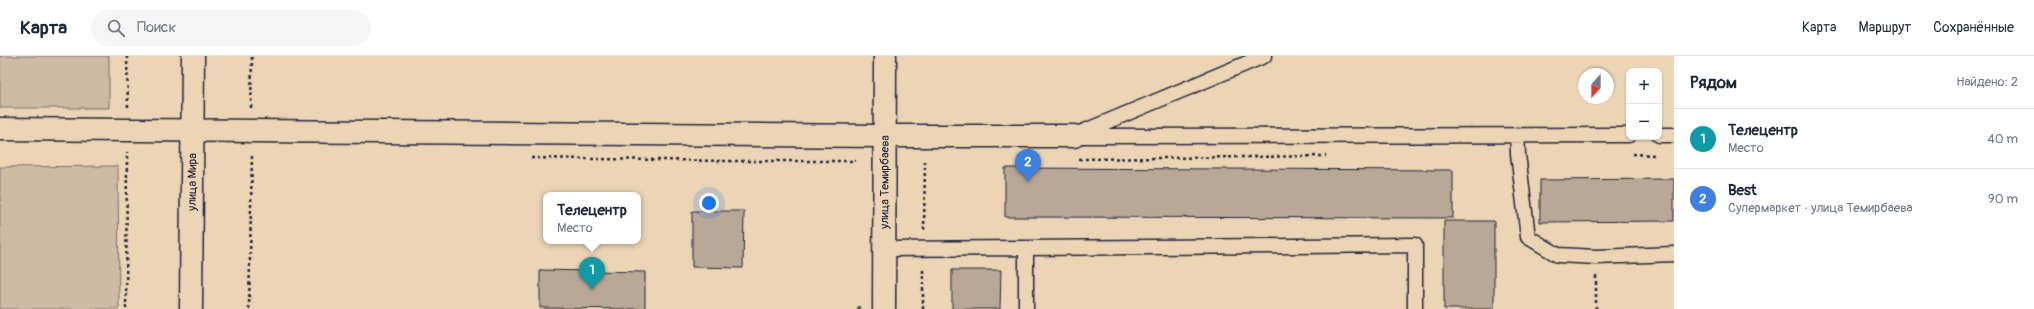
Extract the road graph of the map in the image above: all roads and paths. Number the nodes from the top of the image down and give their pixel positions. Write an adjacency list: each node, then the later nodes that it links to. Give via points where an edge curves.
1 (127, 56): 8 (path)
2 (193, 56): 9 (street, улица Мира)
3 (252, 56): 6 (path)
4 (885, 56): 14 (street, улица Темирбаева)
5 (1264, 56): 15 (lane)
6 (252, 108)
7 (0, 129): 8 (street)
8 (128, 129): 9 (street); 21 (path)
9 (193, 130): 14 (street); 22 (street, улица Мира)
10 (1518, 135): 11 (lane); 15 (lane); 20 (lane, via 1528,237 1558,255)
11 (1626, 135)
12 (1662, 135): 13 (lane)
13 (1674, 135)
14 (884, 136): 15 (street); 18 (street, улица Темирбаева)
15 (1074, 136)
16 (252, 149): 23 (path)
17 (1026, 248): 18 (lane); 25 (lane); 26 (lane, via 1415,245)
18 (884, 249): 24 (street, улица Темирбаева)
19 (1674, 254): 20 (lane)
20 (1596, 257): 27 (path)
21 (126, 309)
22 (191, 309)
23 (249, 309)
24 (884, 309)
25 (1026, 309)
26 (1415, 309)
27 (1596, 309)

